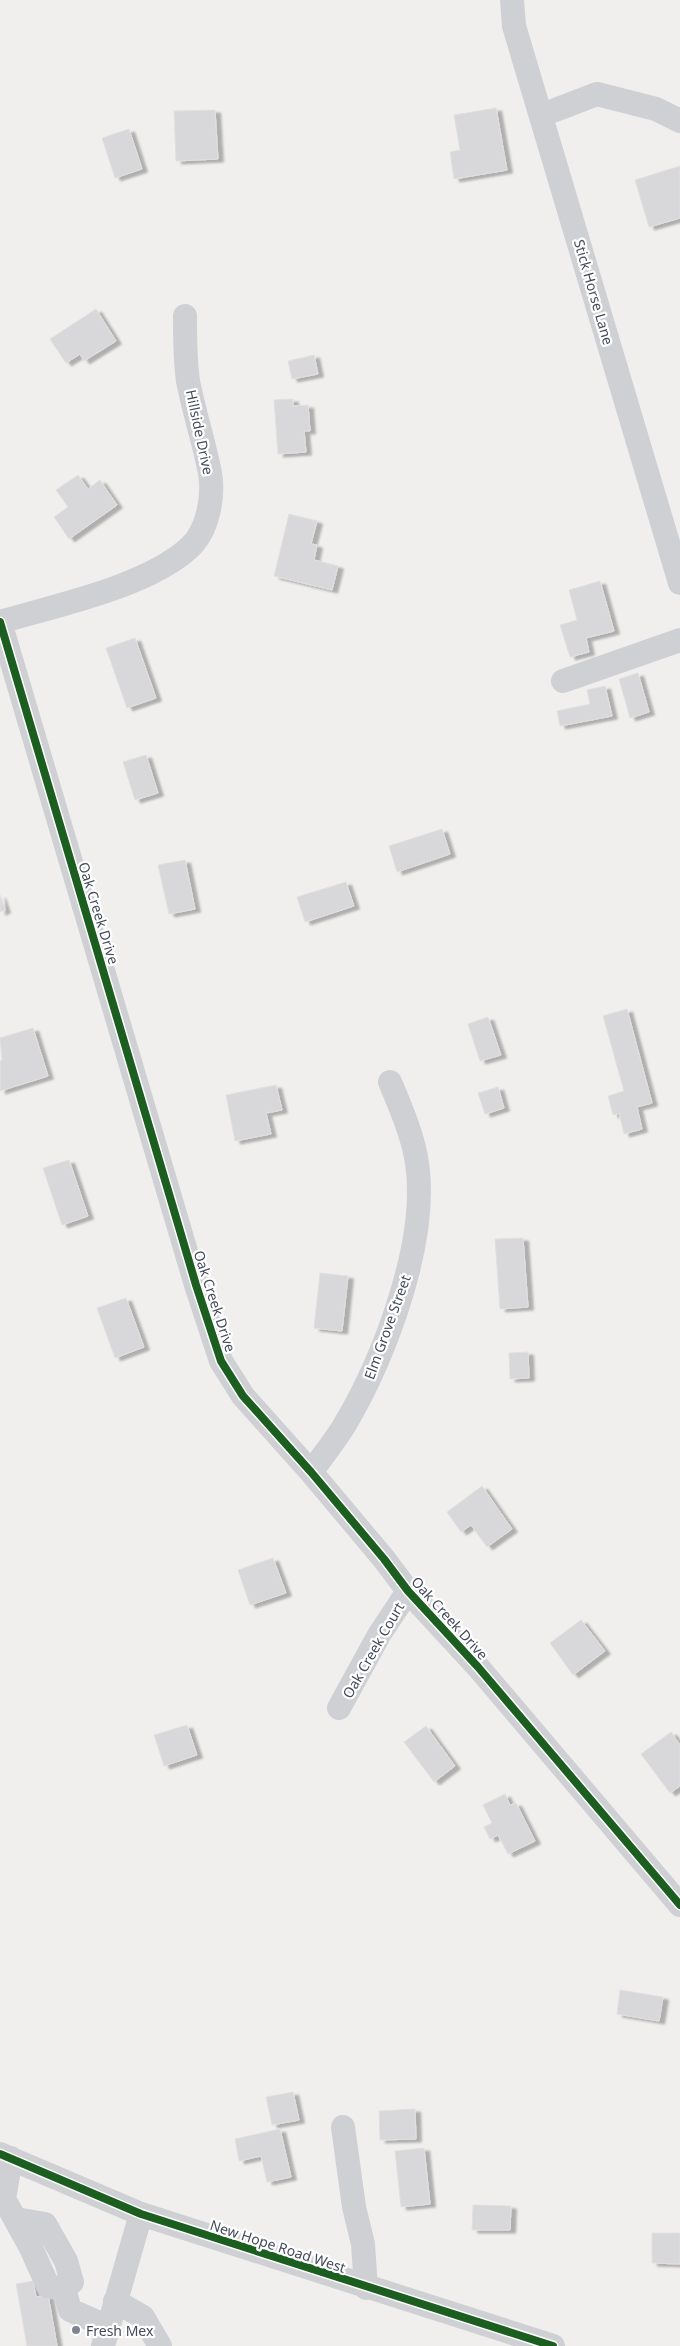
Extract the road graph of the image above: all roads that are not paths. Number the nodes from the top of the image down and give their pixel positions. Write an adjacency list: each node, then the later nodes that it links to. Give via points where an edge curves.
1 (512, 0): 2 (street, Stick Horse Lane, via 514,26)
2 (542, 114): 3 (street, via 597,94 656,109); 5 (street, Stick Horse Lane)
3 (680, 121)
4 (185, 316): 6 (street, Hillside Drive, via 188,380 210,475 208,510 199,534 191,547 167,565 140,577)
5 (680, 583)
6 (0, 622): 10 (street, Oak Creek Drive, via 208,1327 221,1361 242,1396)
7 (680, 640): 8 (street)
8 (563, 681)
9 (390, 1082): 10 (street, Elm Grove Street, via 409,1129 416,1157 420,1192 413,1244 399,1301 365,1387 344,1427)
10 (311, 1472): 11 (street, Oak Creek Drive)
11 (408, 1591): 12 (street, Oak Creek Court, via 379,1635); 13 (street, Oak Creek Drive, via 478,1667)
12 (339, 1708)
13 (680, 1905)
14 (343, 2127): 17 (street, via 354,2207 363,2244)
15 (5, 2156): 16 (street, New Hope Road West); 19 (street, via 4,2199 48,2286 64,2289 70,2310)
16 (141, 2214): 17 (street, New Hope Road West); 18 (street)
17 (366, 2288): 21 (street, New Hope Road West)
18 (115, 2301): 19 (street); 20 (street, via 143,2318)
19 (106, 2336)
20 (160, 2346)
21 (553, 2346)

